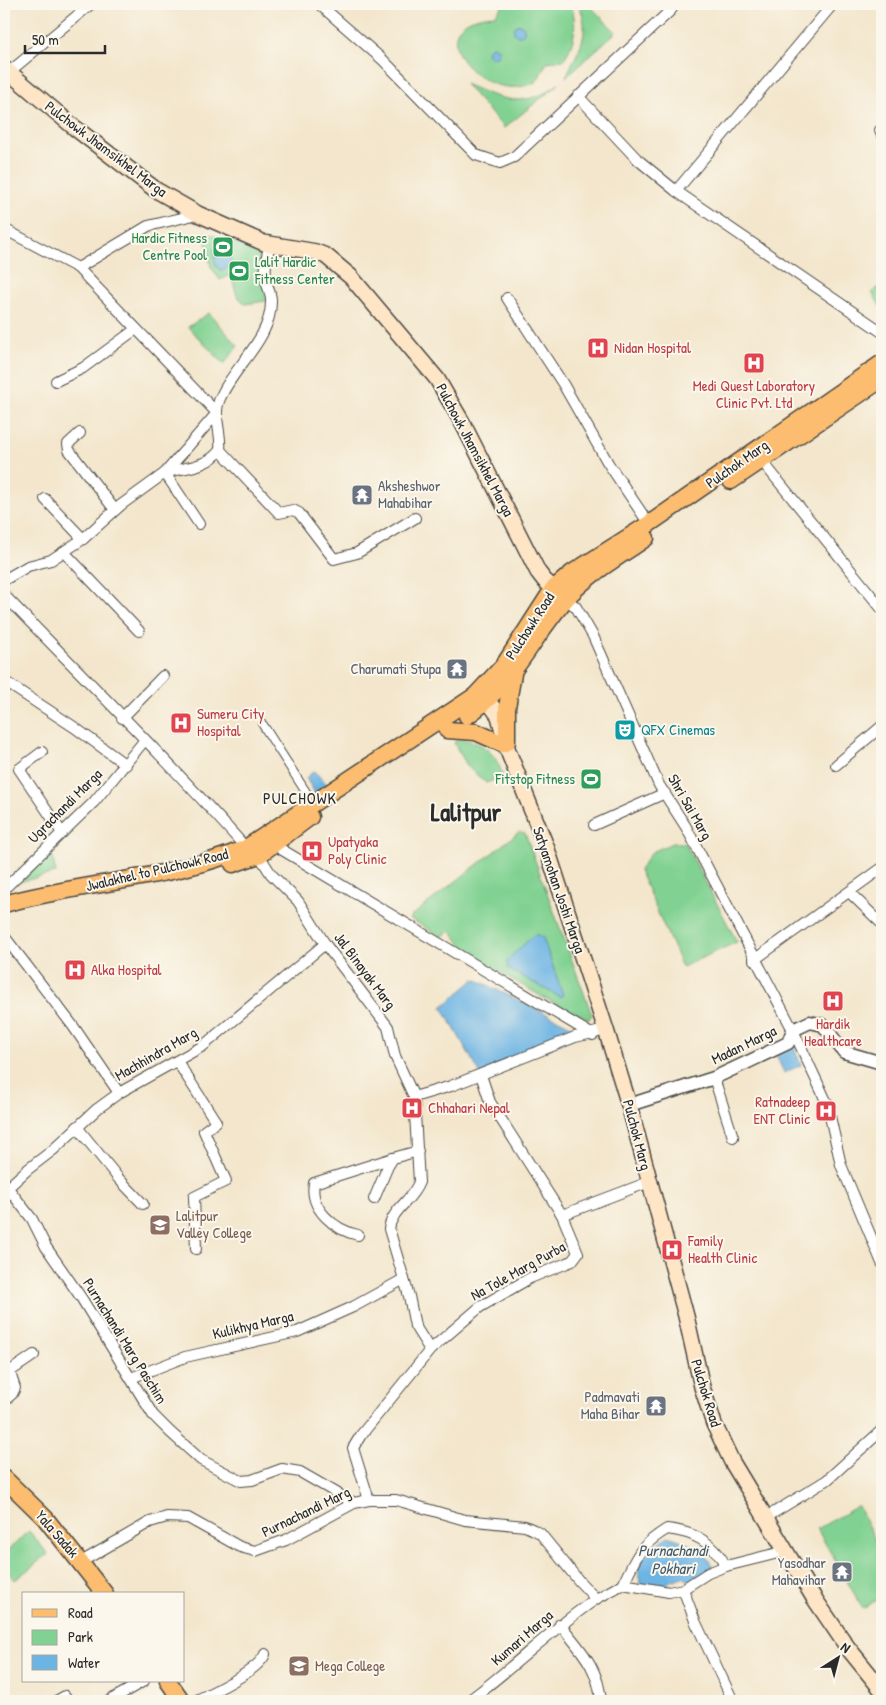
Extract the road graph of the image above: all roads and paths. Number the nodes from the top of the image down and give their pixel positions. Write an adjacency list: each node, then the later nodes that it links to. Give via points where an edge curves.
1 (91, 4): 5 (street)
2 (319, 4): 6 (street, via 382,60 476,155 489,161 500,163 514,157)
3 (674, 4): 6 (street)
4 (834, 4): 7 (street)
5 (6, 70): 8 (main road, Pulchowk Jhamsikhel Marga, via 156,190)
6 (578, 96): 7 (street, via 637,159)
7 (676, 191): 16 (street)
8 (198, 214): 12 (main road, Pulchowk Jhamsikhel Marga); 13 (street, via 148,226)
9 (4, 230): 10 (street)
10 (13, 235): 11 (street); 13 (street)
11 (4, 241)
12 (271, 244): 20 (street, via 267,251 266,277 271,300 264,330 220,399); 34 (main road, Pulchowk Jhamsikhel Marga, via 316,252 339,266 437,379 538,572)
13 (78, 268): 15 (street)
14 (506, 298): 29 (street)
15 (136, 329): 19 (street, via 82,368); 20 (street)
16 (882, 332)
17 (882, 363): 29 (main road, Pulchok Marg)
18 (882, 379): 23 (main road, Pulchok Marg)
19 (56, 381)
20 (217, 414): 22 (street, via 222,437); 24 (street)
21 (80, 433): 26 (street, via 68,444 69,450)
22 (220, 450): 24 (street, via 210,460); 27 (street, via 279,513 293,510 299,513 334,559 357,553)
23 (762, 461): 32 (main road, Pulchok Marg); 36 (street)
24 (165, 474): 26 (street); 28 (street)
25 (44, 499): 30 (street)
26 (115, 510): 30 (street)
27 (415, 518)
28 (199, 524)
29 (649, 524): 32 (main road, Pulchok Marg)
30 (82, 539): 31 (street)
31 (65, 553): 33 (street, via 28,566); 37 (street)
32 (595, 565): 34 (main road, Pulchowk Road)
33 (4, 580)
34 (559, 594): 38 (main road, Pulchowk Road); 41 (main road, Pulchowk Road); 51 (street, Shri Sai Marg, via 576,607 594,636)
35 (4, 595): 42 (street, Jal Binayak Marg)
36 (882, 609)
37 (138, 631)
38 (514, 672): 41 (main road, Pulchowk Road); 47 (main road, via 507,707)
39 (164, 676): 42 (street)
40 (4, 681): 49 (street)
41 (481, 699): 45 (main road); 47 (main road, Satyamohan Joshi Marga, via 496,710); 52 (main road, Jwalakhel to Pulchowk Road)
42 (122, 718): 46 (street, Jal Binayak Marg)
43 (263, 725): 52 (street)
44 (882, 726): 50 (street)
45 (447, 730): 47 (main road, via 476,732); 55 (main road, via 364,781)
46 (144, 741): 49 (street, Ugrachandi Marga); 56 (street, Jal Binayak Marg)
47 (506, 746): 67 (main road, Satyamohan Joshi Marga, via 546,846)
48 (42, 752): 54 (street, via 19,769)
49 (126, 765): 54 (street, Ugrachandi Marga)
50 (836, 765)
51 (665, 793): 53 (street); 65 (street, Shri Sai Marg, via 686,827)
52 (314, 804): 56 (main road, Jwalakhel to Pulchowk Road)
53 (594, 825)
54 (62, 832): 58 (street, Ugrachandi Marga)
55 (274, 845): 56 (main road); 67 (street)
56 (252, 851): 60 (main road, Jwalakhel to Pulchowk Road); 61 (main road, via 204,872); 64 (street, Jal Binayak Marg, via 309,915)
57 (882, 868): 59 (street)
58 (4, 889)
59 (850, 893): 62 (street); 65 (street)
60 (4, 904)
61 (4, 914)
62 (882, 924)
63 (4, 936): 72 (street)
64 (324, 944): 68 (street, Machhindra Marg, via 203,1046); 73 (street, Jal Binayak Marg, via 388,1027 395,1056)
65 (754, 960): 66 (street, Shri Sai Marg)
66 (792, 1030): 69 (street, Madan Marga, via 810,1022 820,1023 844,1052); 71 (street, Madan Marga, via 788,1043); 87 (street, Shri Sai Marg, via 827,1103 841,1165)
67 (600, 1032): 70 (street, via 575,1037); 74 (main road, Pulchok Marg)
68 (177, 1061): 72 (street, Machhindra Marg); 86 (street, via 216,1122 204,1131 226,1181 194,1197)
69 (882, 1062)
70 (481, 1075): 73 (street); 83 (street, Na Tole Marg Purba, via 494,1109)
71 (714, 1078): 74 (street, Madan Marga); 76 (street)
72 (119, 1093): 75 (street, Machhindra Marg)
73 (414, 1097): 77 (street)
74 (629, 1105): 79 (main road, Pulchok Marg)
75 (77, 1127): 80 (street, Machhindra Marg); 82 (street)
76 (733, 1137)
77 (418, 1151): 78 (street); 88 (street, via 420,1182 391,1218 388,1229)
78 (393, 1158): 81 (street); 84 (street, via 314,1182 315,1201 323,1216 344,1232)
79 (649, 1182): 83 (street); 85 (main road, Pulchok Marg)
80 (6, 1190): 91 (street, Purnachandi Marg Paschim, via 32,1219 46,1247)
81 (374, 1199)
82 (143, 1204)
83 (562, 1215): 89 (street, Na Tole Marg Purba, via 578,1253 576,1257 530,1278 480,1307)
84 (358, 1235)
85 (665, 1240): 97 (main road, Pulchok Road, via 714,1424)
86 (196, 1249)
87 (882, 1263)
88 (404, 1279): 89 (street, via 415,1326); 91 (street, Kulikhya Marga, via 297,1332 185,1357)
89 (430, 1350): 95 (street, Na Tole Marg Purba, via 353,1448)
90 (34, 1356): 92 (street, via 10,1373 14,1391)
91 (131, 1378): 96 (street, Purnachandi Marg Paschim, via 153,1415 201,1460 241,1481 282,1469 300,1472)
92 (4, 1401)
93 (882, 1430): 97 (street, via 827,1480)
94 (5, 1480): 99 (main road, Yala Sadak, via 45,1518)
95 (369, 1500): 96 (street, Purnachandi Marg); 104 (street, Purnachandi Marg, via 396,1500 466,1520 526,1526 540,1534)
96 (354, 1503): 99 (street, Purnachandi Marg, via 286,1540 255,1551 240,1547 188,1518 168,1517 150,1522)
97 (765, 1518): 98 (main road, Pulchok Road)
98 (786, 1551): 100 (street); 109 (main road, Pulchok Road, via 848,1648)
99 (81, 1562): 103 (main road, Yala Sadak)
100 (726, 1566): 101 (street, via 710,1544 682,1531 667,1529 644,1545 632,1562); 102 (street)
101 (623, 1584): 102 (street, via 669,1592); 104 (street)
102 (684, 1589): 117 (street, via 695,1621)
103 (104, 1592)
104 (596, 1599): 105 (street, Kumari Marga)
105 (560, 1624): 115 (street, Kumari Marga); 116 (street, via 597,1674)
106 (265, 1654): 114 (street, via 242,1674)
107 (142, 1682): 112 (street)
108 (169, 1682): 113 (main road)
109 (882, 1690)
110 (56, 1701): 111 (street, via 65,1696)
111 (69, 1701)
112 (109, 1701)
113 (182, 1701)
114 (195, 1701)
115 (468, 1701)
116 (601, 1701)
117 (733, 1701)

